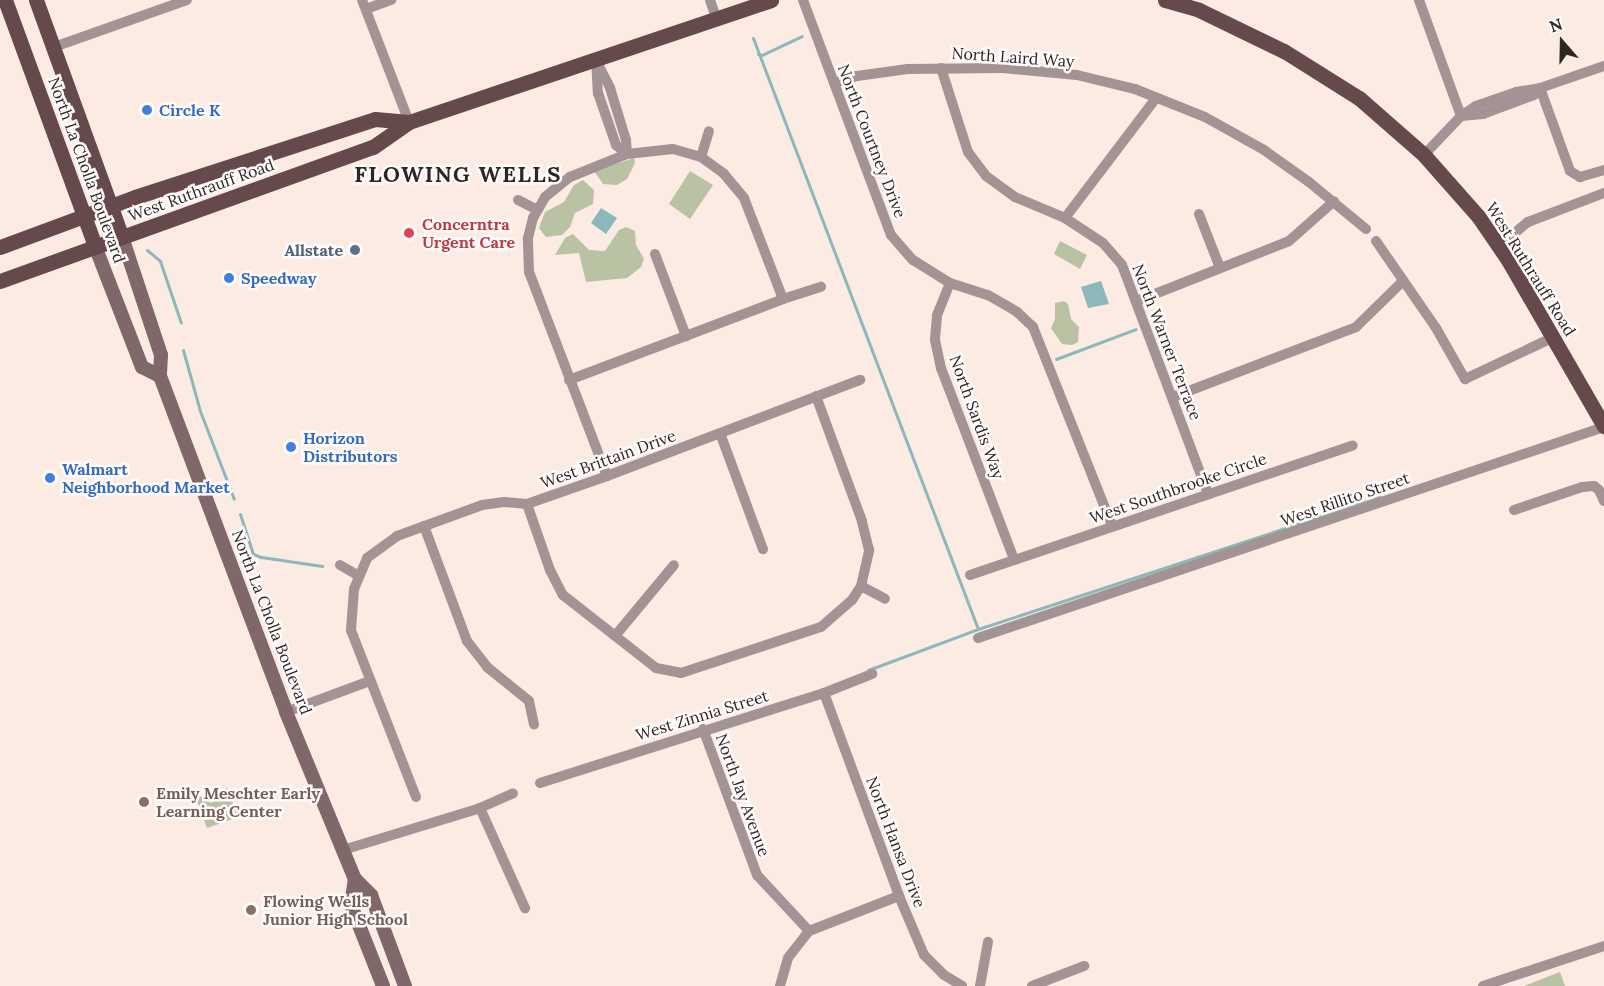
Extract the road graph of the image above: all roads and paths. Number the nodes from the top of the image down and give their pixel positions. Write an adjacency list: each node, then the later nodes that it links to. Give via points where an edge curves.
1 (5, 0): 33 (main road, North La Cholla Boulevard)
2 (36, 0): 13 (main road, North La Cholla Boulevard)
3 (187, 0): 13 (street)
4 (391, 0): 10 (street)
5 (710, 0): 12 (street)
6 (771, 0): 12 (main road, West Ruthrauff Road)
7 (803, 0): 17 (street, North Courtney Drive)
8 (1165, 0): 11 (main road, West Ruthrauff Road)
9 (1419, 0): 20 (street)
10 (364, 5): 21 (street)
11 (1201, 5): 24 (main road, West Ruthrauff Road, via 1359,98)
12 (716, 16): 14 (main road, West Ruthrauff Road)
13 (54, 47): 30 (main road, North La Cholla Boulevard)
14 (596, 58): 21 (main road, West Ruthrauff Road); 23 (street, via 598,93 616,145)
15 (1604, 66): 18 (street)
16 (941, 68): 17 (street, North Laird Way, via 867,75); 19 (street, North Laird Way, via 1003,68 1077,75); 34 (street, North Warner Terrace, via 968,152 986,176 1015,197)
17 (834, 83): 45 (street, North Courtney Drive, via 891,235 913,260)
18 (1540, 88): 20 (street, via 1534,95 1483,114); 26 (street, via 1570,171 1584,177)
19 (1156, 98): 29 (street, North Laird Way, via 1205,117 1264,150); 34 (street)
20 (1461, 116): 24 (street)
21 (409, 122): 30 (main road, West Ruthrauff Road, via 375,119); 36 (main road, West Ruthrauff Road, via 373,147)
22 (709, 131): 25 (street)
23 (627, 154): 25 (street, via 673,149); 31 (street, via 570,177 545,197)
24 (1424, 155): 40 (main road, West Ruthrauff Road, via 1478,216)
25 (701, 157): 47 (street, via 724,174 744,198)
26 (1604, 170)
27 (1604, 193): 40 (street, via 1527,222)
28 (518, 200): 31 (street)
29 (1334, 201): 35 (street, North Laird Way); 42 (street, via 1289,241)
30 (111, 205): 33 (main road, West Ruthrauff Road); 36 (main road, North La Cholla Boulevard)
31 (538, 210): 52 (street, via 528,238 529,272)
32 (1199, 214): 42 (street)
33 (84, 215): 38 (main road, North La Cholla Boulevard); 39 (main road, West Ruthrauff Road)
34 (1065, 218): 48 (street, North Warner Terrace, via 1102,243 1122,265)
35 (1366, 229)
36 (122, 237): 38 (main road, West Ruthrauff Road); 51 (street, North La Cholla Boulevard, via 161,355)
37 (1376, 241): 44 (street)
38 (95, 246): 43 (main road, West Ruthrauff Road); 51 (street, North La Cholla Boulevard, via 142,367)
39 (0, 247)
40 (1498, 247): 50 (main road, West Ruthrauff Road)
41 (655, 254): 49 (street)
42 (1220, 268): 48 (street)
43 (0, 281)
44 (1403, 281): 50 (street, via 1436,327 1465,379); 55 (street, via 1356,327)
45 (950, 283): 65 (street, North Courtney Drive, via 988,295 1033,327); 67 (street, North Sardis Way, via 937,316 935,340 941,368)
46 (821, 287): 47 (street)
47 (783, 298): 49 (street)
48 (1137, 301): 55 (street, North Warner Terrace)
49 (686, 336): 52 (street)
50 (1554, 337): 56 (main road, West Ruthrauff Road)
51 (160, 375): 79 (street, North La Cholla Boulevard)
52 (568, 380): 59 (street)
53 (860, 380): 54 (street, West Brittain Drive)
54 (816, 396): 57 (street, West Brittain Drive); 72 (street, via 869,550)
55 (1173, 397): 60 (street, North Warner Terrace)
56 (1604, 427): 75 (street, West Rillito Street)
57 (720, 433): 59 (street, West Brittain Drive); 66 (street)
58 (1353, 445): 60 (street, West Southbrooke Circle)
59 (607, 476): 62 (street, West Brittain Drive)
60 (1208, 494): 65 (street, West Southbrooke Circle)
61 (1604, 501): 63 (street, via 1594,486)
62 (527, 504): 64 (street, West Brittain Drive, via 482,505); 74 (street, via 563,595)
63 (1514, 510)
64 (424, 526): 71 (street, West Brittain Drive, via 397,536 367,558); 80 (street, via 467,641 487,667 529,700)
65 (1112, 526): 67 (street, West Southbrooke Circle)
66 (763, 549)
67 (1014, 559): 70 (street, West Southbrooke Circle)
68 (340, 565): 71 (street)
69 (674, 565): 74 (street)
70 (970, 575)
71 (359, 576): 77 (street, via 354,589 351,630)
72 (861, 586): 73 (street); 74 (street, via 852,600 821,627 681,673 657,668)
73 (885, 599)
74 (615, 636)
75 (978, 638)
76 (872, 674): 78 (street, West Zinnia Street)
77 (370, 681): 79 (street); 84 (street)
78 (824, 693): 81 (street, West Zinnia Street); 88 (street, North Hansa Drive)
79 (286, 712): 86 (street, North La Cholla Boulevard)
80 (534, 724)
81 (703, 729): 82 (street, West Zinnia Street); 90 (street, North Jay Avenue, via 757,875)
82 (540, 783)
83 (513, 793): 85 (street)
84 (416, 797)
85 (480, 808): 86 (street); 89 (street)
86 (343, 850): 87 (street, North La Cholla Boulevard)
87 (355, 879): 94 (street, North La Cholla Boulevard, via 351,905); 95 (street, North La Cholla Boulevard, via 371,895)
88 (899, 896): 90 (street); 97 (street, North Hansa Drive, via 927,960)
89 (525, 908)
90 (809, 931): 96 (street, via 788,958)
91 (988, 942): 98 (street)
92 (1604, 946): 100 (street)
93 (1084, 966): 99 (street)
94 (383, 986)
95 (405, 986)
96 (780, 986)
97 (962, 986)
98 (980, 986)
99 (1032, 986)
100 (1483, 986)

